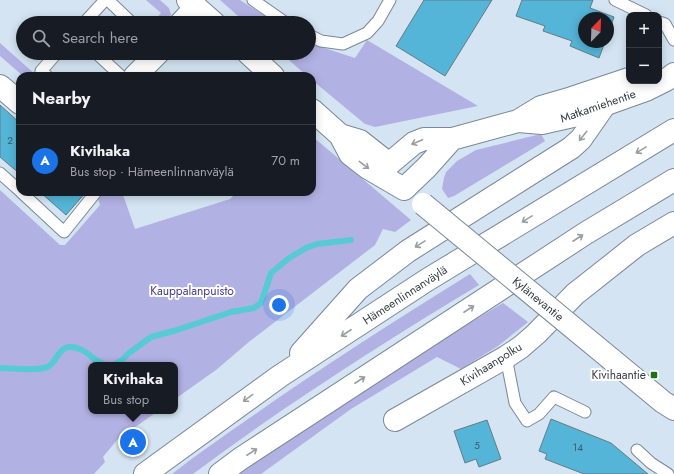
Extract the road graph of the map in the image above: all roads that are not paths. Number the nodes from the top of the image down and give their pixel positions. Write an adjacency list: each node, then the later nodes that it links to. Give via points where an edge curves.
1 (106, 0): 7 (lane); 8 (lane)
2 (253, 0): 11 (lane)
3 (390, 0): 13 (lane, via 367,34 343,44)
4 (616, 0): 6 (lane)
5 (193, 2): 9 (main road); 10 (main road)
6 (640, 12)
7 (91, 16)
8 (124, 16)
9 (185, 16)
10 (207, 16)
11 (276, 16)
12 (662, 23): 14 (lane)
13 (316, 38)
14 (674, 40)
15 (51, 60): 21 (lane)
16 (104, 60): 22 (lane)
17 (151, 60): 23 (main road)
18 (256, 60): 24 (main road)
19 (674, 65): 20 (main road)
20 (662, 67)
21 (42, 72)
22 (117, 72)
23 (139, 72)
24 (269, 72)
25 (674, 74): 29 (main road, Matkamiehentie, via 666,80)
26 (625, 81): 29 (main road); 31 (main road, Matkamiehentie, via 541,107)
27 (0, 86): 28 (main road)
28 (16, 100)
29 (606, 105): 31 (main road, Matkamiehentie, via 542,123); 44 (main road, one-way to 44, via 581,139 571,148 408,251 358,289)
30 (316, 114): 33 (main road, Kylänevantie)
31 (518, 121): 34 (main road, Matkamiehentie)
32 (674, 130): 44 (main road, Hämeenlinnanväylä, one-way to 44, via 427,280)
33 (340, 135): 35 (main road, Kylänevantie, via 360,141); 39 (main road, Kylänevantie, one-way to 39, via 350,154)
34 (452, 139): 35 (main road, Matkamiehentie, one-way to 35, via 424,139 414,143); 39 (main road)
35 (390, 164): 39 (main road, Kylänevantie)
36 (0, 173): 38 (lane)
37 (674, 180): 50 (main road, one-way to 37, via 575,240)
38 (16, 188)
39 (404, 189): 45 (main road, Kylänevantie, bridge)
40 (24, 196): 41 (lane, via 64,232)
41 (93, 196)
42 (674, 223): 43 (main road, Kivihaanpolku, via 637,245 575,294 536,334)
43 (506, 357): 46 (lane, via 515,403 527,421 539,414 554,397); 47 (main road, Kivihaanpolku)
44 (280, 376): 49 (main road, Hämeenlinnanväylä, one-way to 49)
45 (674, 409)
46 (586, 412)
47 (395, 420)
48 (637, 450): 51 (lane)
49 (145, 474)
50 (220, 474)
51 (668, 474)

